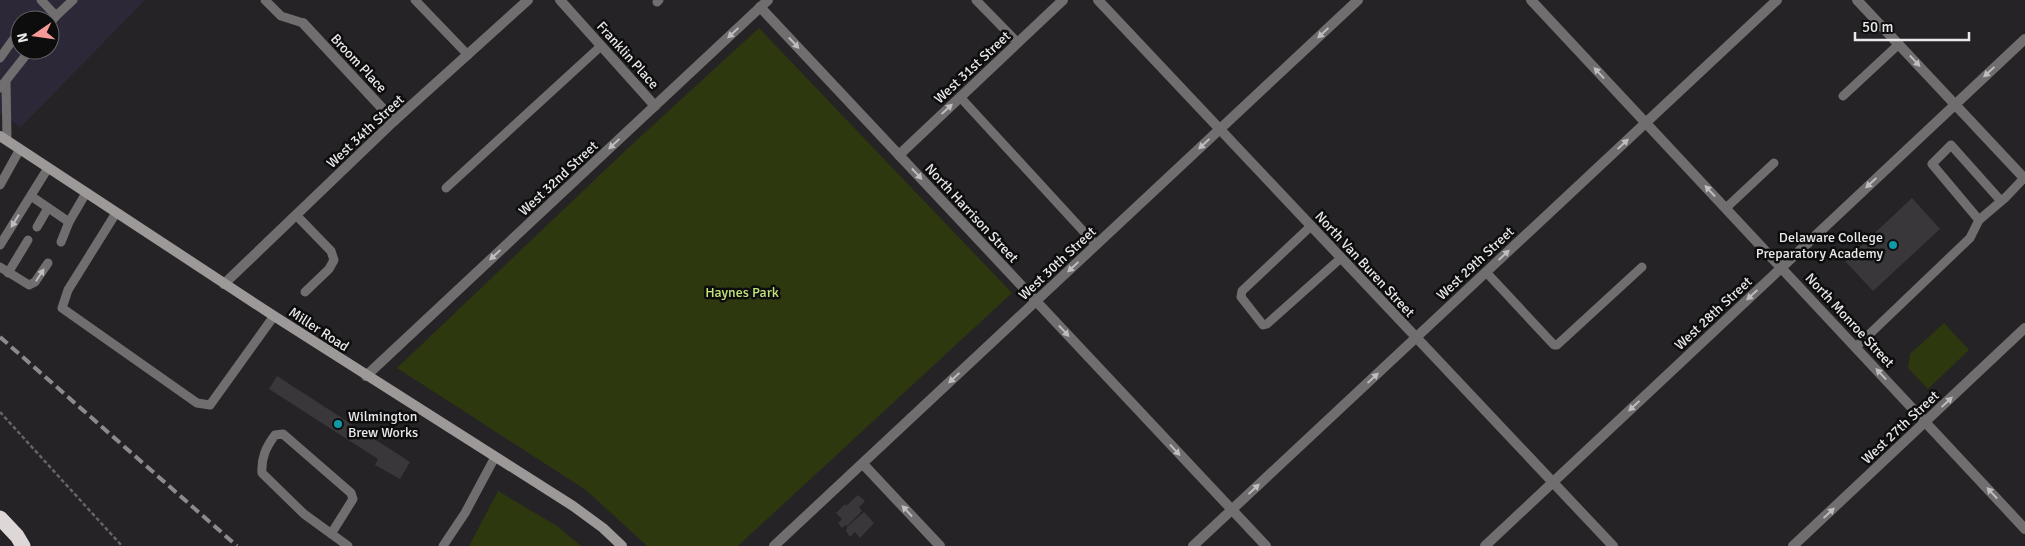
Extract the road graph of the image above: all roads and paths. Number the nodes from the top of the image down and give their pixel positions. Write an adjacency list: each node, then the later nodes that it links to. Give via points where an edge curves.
1 (73, 0): 14 (lane)
2 (265, 0): 15 (lane, via 281,16)
3 (415, 0): 21 (lane)
4 (528, 0): 21 (street, West 34th Street)
5 (560, 0): 20 (street, Franklin Place)
6 (976, 0): 17 (lane)
7 (1063, 0): 17 (street, West 31st Street)
8 (1098, 0): 31 (street, North Van Buren Street)
9 (1358, 0): 31 (street, West 30th Street, one-way to 31)
10 (1531, 0): 30 (street, North Monroe Street, one-way to 10)
11 (1777, 0): 30 (street, West 29th Street)
12 (1857, 0): 19 (street)
13 (764, 4): 28 (street, West 32nd Street, one-way to 28); 34 (street, North Harrison Street, one-way to 34)
14 (60, 12)
15 (303, 23): 29 (street, Broom Place)
16 (2025, 39): 27 (street, West 28th Street, one-way to 27)
17 (1018, 43): 26 (street, West 31st Street)
18 (10, 44): 22 (lane)
19 (1899, 44): 25 (lane); 27 (street, one-way to 27)
20 (601, 46): 28 (street, Franklin Place); 39 (lane)
21 (468, 54): 29 (street, West 34th Street)
22 (0, 58)
23 (22, 60): 24 (lane)
24 (3, 85): 32 (lane)
25 (1844, 96)
26 (960, 97): 34 (street, West 31st Street, one-way to 26); 54 (lane)
27 (1956, 104): 37 (street); 59 (street, West 28th Street, one-way to 59)
28 (655, 106): 69 (street, West 32nd Street, one-way to 69)
29 (394, 121): 46 (street, West 34th Street)
30 (1646, 123): 44 (street, North Monroe Street, one-way to 30); 60 (street, West 29th Street, one-way to 30)
31 (1220, 129): 49 (street, North Van Buren Street); 54 (street, West 30th Street, one-way to 54)
32 (4, 138): 33 (street, Miller Road)
33 (20, 149): 36 (street, Miller Road); 38 (lane)
34 (899, 155): 64 (street, North Harrison Street, one-way to 64)
35 (1774, 163): 44 (lane)
36 (48, 168): 40 (street, Miller Road); 41 (lane)
37 (2025, 179): 42 (lane)
38 (0, 185)
39 (446, 188)
40 (86, 193): 45 (street, Miller Road); 48 (lane)
41 (31, 196): 43 (lane); 53 (lane, one-way to 53)
42 (2001, 201): 47 (lane); 47 (lane, via 1951,145 1932,164)
43 (48, 208): 48 (lane); 50 (lane)
44 (1726, 208): 59 (street, North Monroe Street)
45 (116, 213): 62 (street, Miller Road); 65 (lane, via 68,290 62,308 197,403 210,406)
46 (296, 215): 62 (street, West 34th Street); 63 (lane, via 331,251 334,260)
47 (1979, 220): 68 (lane, via 1970,238)
48 (69, 222): 52 (lane)
49 (1311, 226): 55 (street, North Van Buren Street); 55 (lane, via 1242,291 1241,297 1264,325)
50 (37, 227)
51 (28, 240): 61 (lane)
52 (62, 242)
53 (0, 245)
54 (1096, 245): 64 (street, West 30th Street, one-way to 64)
55 (1341, 258): 67 (street, North Van Buren Street)
56 (48, 263): 61 (lane, one-way to 56, via 29,285 35,282)
57 (0, 267): 61 (lane)
58 (1642, 267): 60 (lane, via 1557,345)
59 (1782, 267): 68 (street, North Monroe Street); 74 (street, West 28th Street, one-way to 74)
60 (1486, 272): 67 (street, West 29th Street)
61 (8, 273)
62 (224, 284): 65 (street, Miller Road)
63 (305, 292)
64 (1036, 301): 73 (street, West 30th Street, one-way to 73); 75 (street, North Harrison Street, one-way to 75)
65 (274, 316): 69 (street, Miller Road)
66 (2023, 334): 71 (street, West 27th Street, one-way to 66)
67 (1416, 338): 74 (street, North Van Buren Street); 75 (street, West 29th Street, one-way to 67)
68 (1856, 347): 71 (street, North Monroe Street, one-way to 68)
69 (366, 376): 72 (street, Miller Road)
70 (0, 412): 80 (path)
71 (1925, 422): 77 (street, North Monroe Street, one-way to 71); 90 (street, West 27th Street, one-way to 71)
72 (495, 457): 82 (lane); 83 (street, Miller Road, via 587,516)
73 (862, 464): 84 (street, West 30th Street); 85 (street, one-way to 73)
74 (1553, 482): 88 (street, West 28th Street); 89 (street, North Van Buren Street)
75 (1232, 510): 86 (street, West 29th Street); 87 (street, North Harrison Street)
76 (0, 518): 79 (highway)
77 (2025, 529)
78 (331, 534): 78 (lane, via 304,514 262,473 261,462 266,446 275,435 283,434 351,493 353,500); 81 (lane)
79 (22, 543)
80 (122, 546)
81 (348, 546)
82 (443, 546)
83 (622, 546)
84 (774, 546)
85 (940, 546)
86 (1193, 546)
87 (1266, 546)
88 (1485, 546)
89 (1613, 546)
90 (1793, 546)

